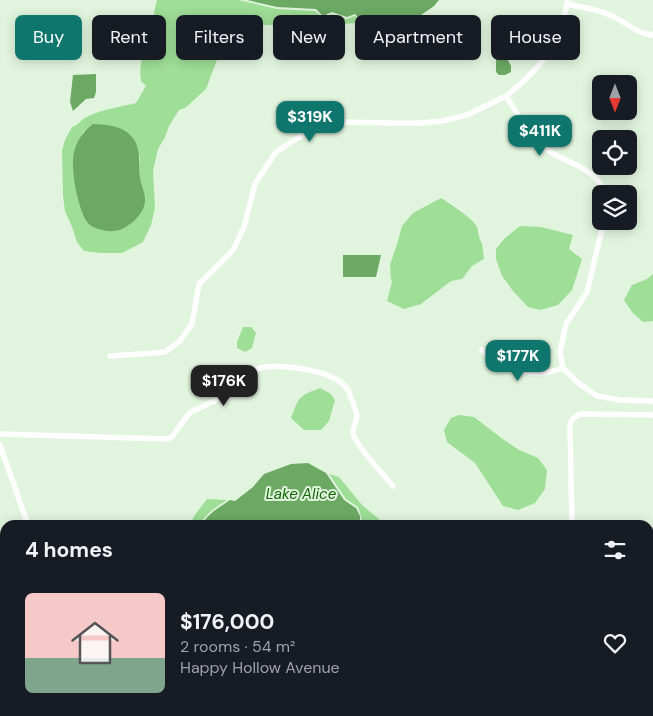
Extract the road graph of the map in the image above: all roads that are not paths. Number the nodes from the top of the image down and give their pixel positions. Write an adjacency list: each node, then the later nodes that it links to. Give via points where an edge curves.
1 (567, 2): 2 (street, via 611,15 639,32); 3 (street, via 560,34 541,63)
2 (653, 35)
3 (506, 96): 4 (street, via 542,146 585,169); 7 (street, via 467,115 442,121 338,122 307,132 276,152 255,184 244,227 233,250 199,284 192,324 180,341 165,352)
4 (602, 185)
5 (602, 230): 8 (street, via 587,292 566,324 562,338 560,352)
6 (482, 350): 8 (street, via 508,368 521,372 553,372)
7 (110, 356)
8 (564, 368): 9 (street, via 597,396)
9 (653, 401)
10 (653, 415): 15 (street, via 574,416 570,425)
11 (0, 434): 13 (street, via 168,439 186,416 216,400 247,373 265,368 295,368 335,378 347,389 357,416 353,434)
12 (0, 445): 14 (street)
13 (392, 486)
14 (26, 520)
15 (572, 520)

